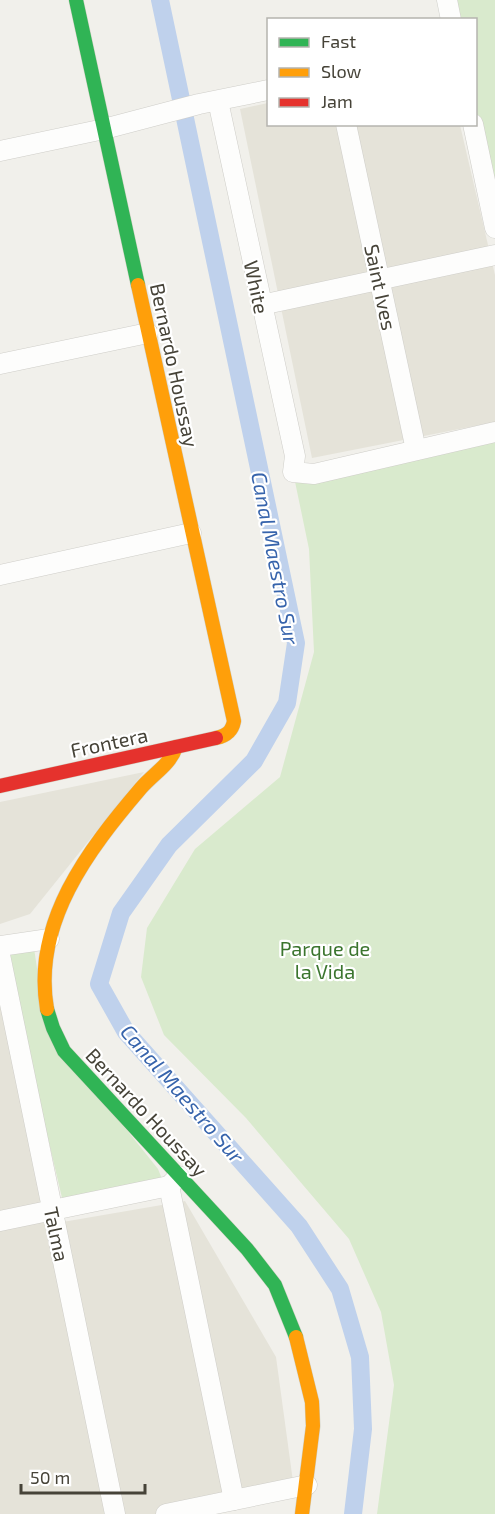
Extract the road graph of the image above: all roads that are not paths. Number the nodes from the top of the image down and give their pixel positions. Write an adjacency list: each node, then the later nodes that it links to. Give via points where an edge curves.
1 (76, 0): 8 (street, Bernardo Houssay)
2 (447, 0): 3 (street)
3 (451, 18)
4 (267, 90): 5 (street)
5 (208, 102): 8 (street); 13 (street, White)
6 (346, 126): 12 (street, Saint Ives)
7 (473, 126): 10 (street)
8 (104, 129): 9 (street); 14 (street, Bernardo Houssay)
9 (0, 151)
10 (495, 228)
11 (495, 255): 12 (street)
12 (379, 279): 13 (street); 17 (street, Saint Ives)
13 (261, 304): 17 (street, White, via 295,456 293,472 314,474)
14 (148, 333): 15 (street); 18 (street, Bernardo Houssay)
15 (0, 364)
16 (495, 432): 17 (street)
17 (416, 450)
18 (191, 533): 19 (street); 20 (street, Bernardo Houssay, via 234,721)
19 (0, 574)
20 (226, 736): 21 (street, Frontera)
21 (176, 747): 22 (street, Frontera); 23 (street, Bernardo Houssay, via 174,756 141,787 81,869 60,905)
22 (0, 786)
23 (49, 939): 24 (street); 26 (street, Bernardo Houssay, via 44,988 57,1038)
24 (0, 946)
25 (0, 955): 27 (street, Talma)
26 (174, 1181): 27 (street); 29 (street, Bernardo Houssay, via 247,1249 284,1302 312,1402); 30 (street)
27 (52, 1210): 28 (street); 31 (street, Talma)
28 (0, 1221)
29 (306, 1485): 30 (street); 33 (street, Bernardo Houssay)
30 (234, 1500): 32 (street)
31 (115, 1514)
32 (166, 1514)
33 (302, 1514)

